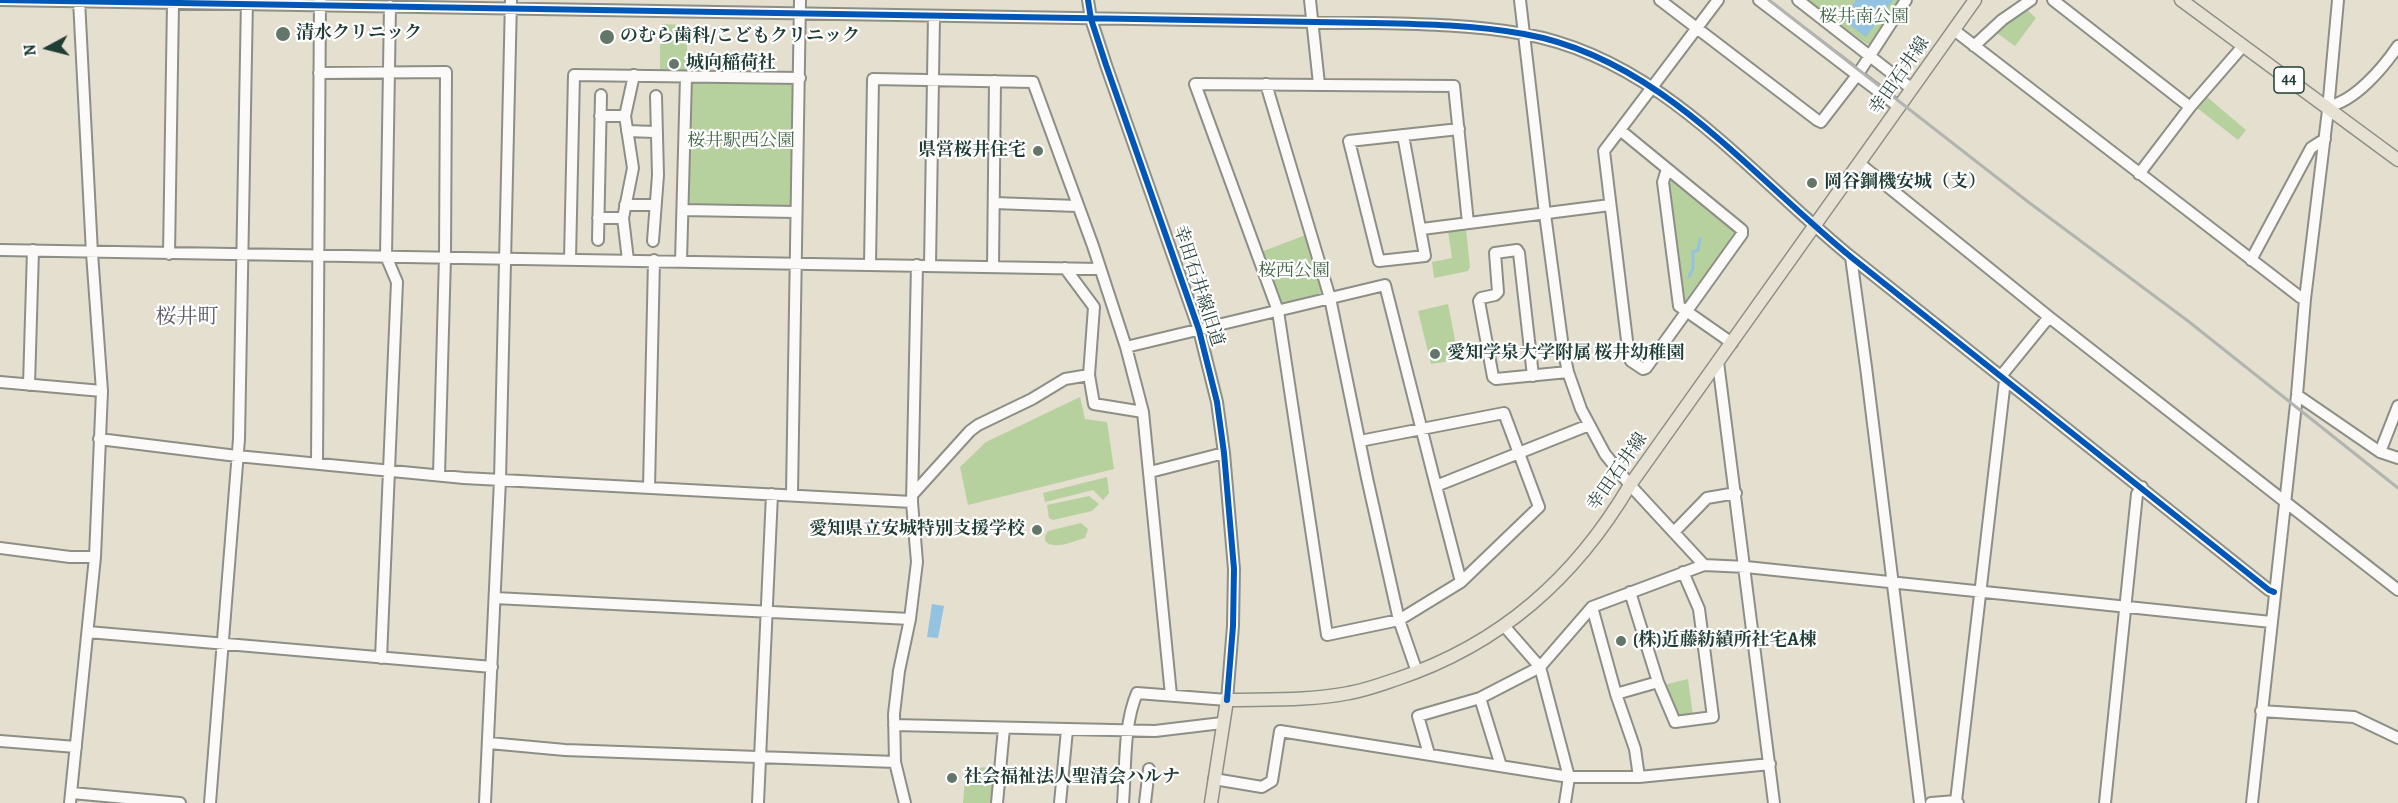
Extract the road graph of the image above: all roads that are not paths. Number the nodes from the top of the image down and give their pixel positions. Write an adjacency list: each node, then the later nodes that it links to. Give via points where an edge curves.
1 (0, 0): 16 (street)
2 (800, 0): 23 (street)
3 (1088, 0): 25 (street, 幸田石井線旧道)
4 (1310, 0): 26 (street)
5 (1520, 0): 29 (street)
6 (1660, 0): 27 (street)
7 (1718, 0): 27 (street)
8 (1759, 0): 36 (street)
9 (1798, 0): 33 (street)
10 (1906, 0): 33 (street)
11 (1975, 0): 28 (main road, 幸田石井線)
12 (2031, 0): 30 (street)
13 (2053, 0): 49 (street)
14 (2181, 0): 31 (main road, 44)
15 (2338, 0): 50 (street)
16 (79, 1): 17 (street); 80 (street)
17 (158, 1): 20 (street)
18 (247, 2): 19 (street); 20 (street); 82 (street)
19 (320, 2): 22 (street); 35 (street)
20 (173, 3): 81 (street)
21 (511, 4): 22 (street); 23 (street); 86 (street)
22 (390, 6): 34 (street)
23 (800, 13): 24 (street); 39 (street)
24 (934, 16): 25 (street); 40 (street)
25 (1091, 19): 26 (street); 105 (street, 幸田石井線旧道)
26 (1312, 23): 29 (street, via 1446,25); 43 (street)
27 (1696, 29): 36 (street, via 1821,122); 44 (street)
28 (1954, 30): 30 (street); 45 (main road, 幸田石井線)
29 (1525, 34): 44 (street, via 1582,51); 70 (street)
30 (1974, 46): 62 (street)
31 (2244, 46): 49 (street); 50 (main road, 44)
32 (2398, 46): 50 (street, via 2379,72)
33 (1868, 55): 36 (street); 45 (street)
34 (390, 72): 35 (street); 84 (street); 85 (street, via 446,72)
35 (319, 73): 83 (street)
36 (1858, 74): 48 (street)
37 (634, 75): 38 (street); 52 (street); 88 (street, via 574,75)
38 (686, 77): 39 (street); 68 (street)
39 (800, 78): 69 (street)
40 (932, 80): 41 (street); 94 (street, via 873,79); 96 (street)
41 (995, 81): 63 (street); 67 (street, via 1033,82)
42 (1266, 84): 43 (street); 100 (street); 102 (street, via 1195,84)
43 (1319, 84): 53 (street, via 1454,86)
44 (1653, 86): 55 (street); 74 (street, via 1693,117)
45 (1912, 89): 48 (main road, 幸田石井線)
46 (601, 95): 51 (street)
47 (656, 96): 56 (street)
48 (1899, 107): 60 (main road, 幸田石井線)
49 (2190, 107): 62 (street)
50 (2329, 108): 58 (street); 59 (main road, 44)
51 (600, 116): 52 (street); 71 (street)
52 (625, 116): 54 (street)
53 (1459, 129): 57 (street); 73 (street)
54 (627, 130): 56 (street); 66 (street, via 633,168)
55 (1620, 130): 61 (street); 65 (street, via 1604,151)
56 (655, 132): 64 (street)
57 (1403, 135): 75 (street); 75 (street, via 1349,141 1379,261 1425,256)
58 (2325, 139): 91 (street, via 2311,148); 101 (street)
59 (2398, 160)
60 (1860, 164): 74 (main road, 幸田石井線); 104 (street)
61 (1667, 169): 103 (street, via 1663,182 1677,301); 103 (street, via 1742,230)
62 (2139, 174): 91 (street)
63 (994, 203): 67 (street); 97 (street)
64 (655, 205): 66 (street); 77 (street)
65 (1610, 205): 70 (street); 103 (street, via 1631,361 1646,368)
66 (625, 206): 72 (street)
67 (1077, 206): 99 (street)
68 (683, 210): 69 (street); 92 (street)
69 (796, 212): 93 (street)
70 (1545, 214): 73 (street); 109 (street)
71 (598, 218): 72 (street); 76 (street)
72 (623, 218): 89 (street)
73 (1468, 223): 75 (street)
74 (1815, 228): 87 (street); 106 (main road, 幸田石井線)
75 (1422, 229)
76 (598, 240)
77 (653, 241)
78 (0, 250): 79 (street)
79 (33, 250): 80 (street); 114 (street)
80 (92, 253): 81 (street); 115 (street)
81 (169, 254): 82 (street)
82 (242, 254): 83 (street); 126 (street)
83 (317, 255): 84 (street); 128 (street)
84 (386, 256): 85 (street); 129 (street, via 397,282)
85 (445, 257): 86 (street); 131 (street)
86 (506, 257): 88 (street); 132 (street)
87 (1851, 257): 112 (street); 149 (street)
88 (570, 259): 89 (street)
89 (628, 260): 90 (street)
90 (654, 260): 92 (street); 136 (street)
91 (2251, 260): 101 (street)
92 (681, 261): 93 (street)
93 (796, 264): 94 (street); 139 (street)
94 (870, 265): 95 (street)
95 (917, 265): 96 (street); 140 (street)
96 (930, 265): 97 (street)
97 (993, 267): 98 (street)
98 (1065, 268): 99 (street); 110 (street, via 1094,307)
99 (1100, 269): 107 (street)
100 (1330, 298): 102 (street); 120 (street, via 1385,285); 122 (street)
101 (2305, 299): 116 (street)
102 (1278, 311): 105 (street); 159 (street, via 1327,635)
103 (1687, 311): 106 (street)
104 (2049, 317): 112 (street); 141 (street)
105 (1199, 330): 107 (street); 124 (street, 幸田石井線旧道, via 1217,402)
106 (1732, 343): 108 (main road, 幸田石井線)
107 (1126, 347): 118 (street)
108 (1718, 362): 133 (main road, 幸田石井線); 137 (street)
109 (1568, 372): 111 (street); 119 (street)
110 (1089, 375): 118 (street, via 1094,404); 140 (street, via 1065,379 978,425)
111 (1533, 376): 111 (street, via 1493,377 1479,300 1498,292 1495,253 1519,253)
112 (2003, 378): 135 (street); 151 (street)
113 (0, 382): 114 (street)
114 (29, 385): 115 (street)
115 (102, 391): 121 (street)
116 (2297, 395): 123 (street); 141 (street)
117 (2398, 406): 123 (street)
118 (1143, 412): 130 (street)
119 (1589, 425): 125 (street); 133 (street, via 1605,454)
120 (1421, 429): 122 (street); 125 (street, via 1504,413); 134 (street)
121 (99, 440): 126 (street); 144 (street)
122 (1360, 441): 159 (street)
123 (2380, 452): 127 (street)
124 (1224, 453): 130 (street); 172 (street, 幸田石井線旧道, via 1234,569)
125 (1520, 453): 134 (street); 148 (street, via 1539,507)
126 (237, 456): 128 (street); 163 (street)
127 (2398, 458)
128 (317, 464): 129 (street)
129 (389, 470): 131 (street); 164 (street)
130 (1150, 472): 170 (street)
131 (439, 475): 132 (street)
132 (500, 480): 136 (street); 154 (street)
133 (1630, 485): 142 (street); 161 (main road, 幸田石井線, via 1585,549 1534,604)
134 (1436, 486): 148 (street)
135 (2142, 487): 153 (street); 156 (street, via 2137,494)
136 (649, 488): 138 (street)
137 (1736, 493): 142 (street, via 1707,498); 146 (street)
138 (772, 494): 139 (street); 157 (street)
139 (792, 494): 140 (street)
140 (913, 498): 158 (street, via 917,562)
141 (2285, 501): 150 (street); 153 (street)
142 (1674, 532): 145 (street)
143 (0, 548): 144 (street)
144 (95, 557): 162 (street)
145 (1704, 565): 146 (street); 147 (street)
146 (1746, 567): 149 (street); 186 (street)
147 (1683, 573): 152 (street); 168 (street, via 1699,609 1713,717 1674,722)
148 (1461, 582): 159 (street)
149 (1893, 583): 151 (street); 206 (street)
150 (2398, 590)
151 (1980, 591): 156 (street); 193 (street)
152 (1630, 592): 155 (street); 168 (street)
153 (2274, 592): 160 (street)
154 (495, 598): 157 (street); 165 (street)
155 (1592, 607): 166 (street); 169 (street)
156 (2126, 608): 160 (street); 208 (street)
157 (766, 613): 158 (street); 184 (street)
158 (910, 619): 175 (street, via 899,670)
159 (1399, 620): 167 (street)
160 (2271, 622): 173 (street)
161 (1505, 627): 166 (street); 167 (main road, 幸田石井線)
162 (88, 632): 163 (street); 182 (street)
163 (223, 644): 164 (street); 195 (street)
164 (381, 658): 165 (street)
165 (492, 667): 181 (street)
166 (1540, 667): 171 (street); 189 (street)
167 (1417, 672): 172 (main road, 幸田石井線, via 1351,693)
168 (1658, 682): 169 (street)
169 (1616, 694): 190 (street, via 1635,749)
170 (1171, 695): 172 (street); 178 (street, via 1137,693)
171 (1480, 698): 183 (street, via 1418,717); 187 (street)
172 (1227, 700): 174 (main road)
173 (2261, 711): 179 (street, via 2354,717); 209 (street)
174 (1222, 723): 178 (street); 191 (main road)
175 (894, 725): 176 (street); 185 (street)
176 (1004, 728): 177 (street); 199 (street)
177 (1067, 730): 178 (street); 200 (street)
178 (1129, 732): 201 (street)
179 (2398, 738)
180 (0, 741): 182 (street)
181 (489, 743): 184 (street, via 565,750); 196 (street)
182 (76, 747): 192 (street)
183 (1429, 754): 187 (street); 191 (street, via 1280,731 1272,782 1262,788)
184 (760, 756): 185 (street); 197 (street)
185 (895, 762): 198 (street)
186 (1770, 764): 190 (street); 205 (street)
187 (1501, 766): 189 (street)
188 (1149, 769): 202 (street)
189 (1569, 777): 190 (street); 204 (street)
190 (1639, 777)
191 (1214, 780): 203 (main road)
192 (71, 798): 194 (street)
193 (1957, 802): 207 (street)
194 (180, 803)
195 (210, 803)
196 (485, 803)
197 (758, 803)
198 (905, 803)
199 (997, 803)
200 (1060, 803)
201 (1123, 803)
202 (1145, 803)
203 (1210, 803)
204 (1564, 803)
205 (1774, 803)
206 (1920, 803)
207 (1931, 803)
208 (2105, 803)
209 (2252, 803)

